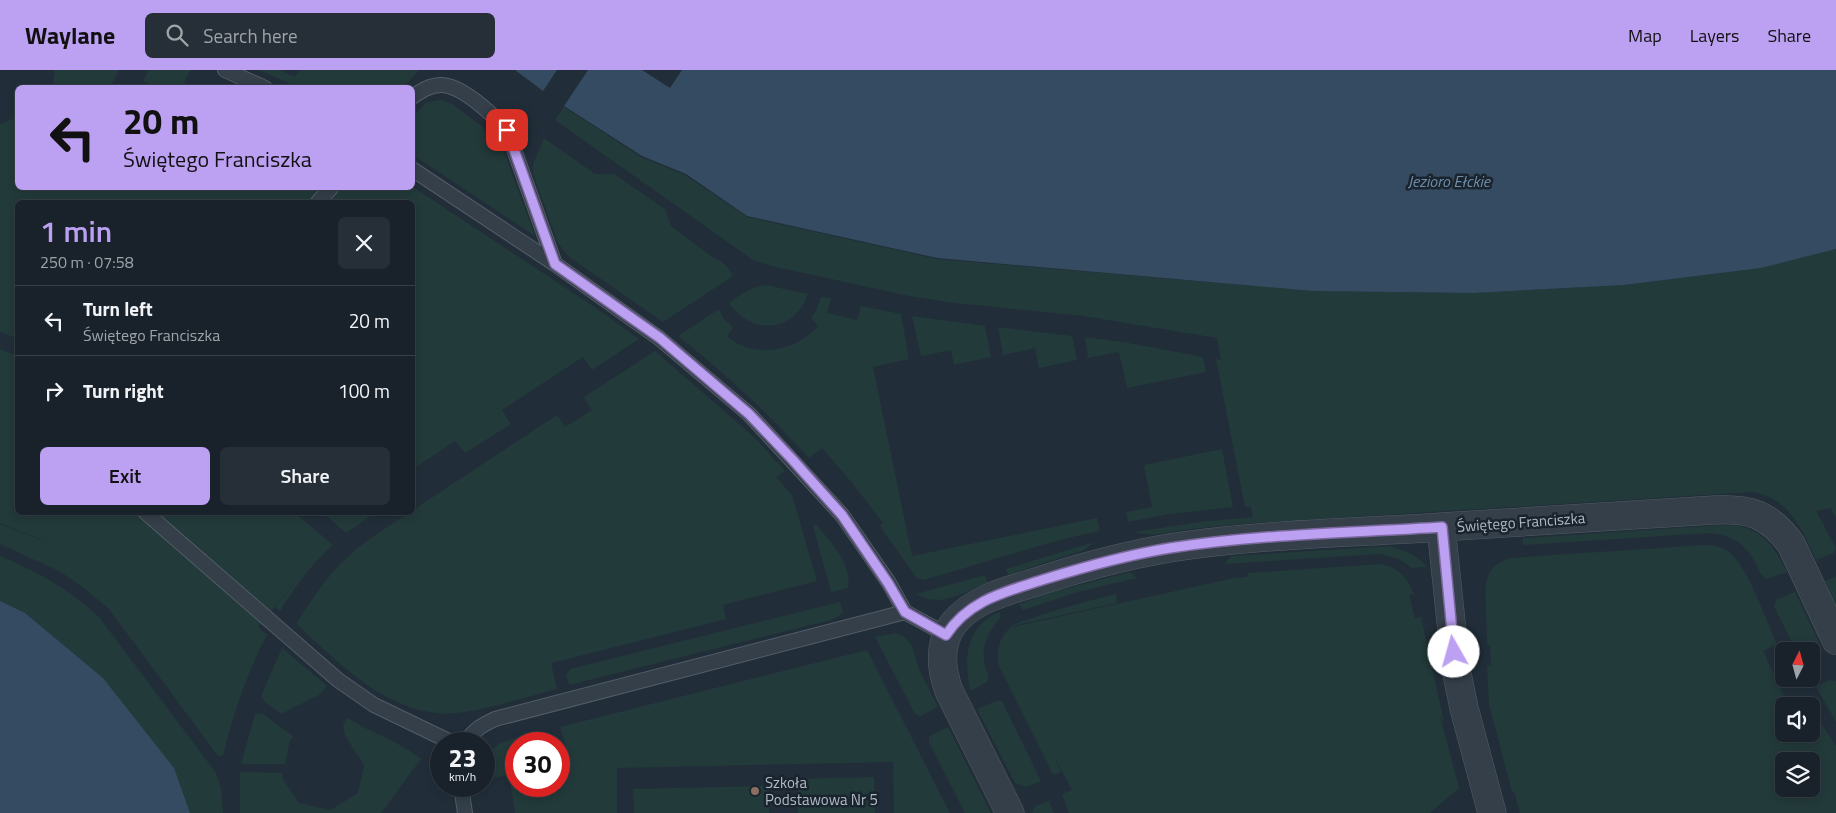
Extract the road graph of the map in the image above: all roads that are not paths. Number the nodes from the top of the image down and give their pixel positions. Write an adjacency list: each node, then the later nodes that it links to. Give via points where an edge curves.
1 (225, 70): 2 (lane)
2 (258, 85)
3 (415, 95): 7 (lane, via 425,88 441,85 455,88 493,115 507,130)
4 (415, 171): 7 (lane)
5 (329, 190): 6 (lane)
6 (320, 200)
7 (555, 264): 10 (lane, via 660,338 749,414 842,515)
8 (148, 515): 13 (lane, via 338,680 374,705)
9 (1442, 527): 11 (street, Świętego Franciszka, via 1238,540 1123,557 994,596 964,613); 12 (street, Świętego Franciszka, via 1745,510 1777,528 1791,544); 18 (street, via 1456,669)
10 (905, 612): 11 (lane); 14 (lane, via 494,719)
11 (946, 635): 17 (street, via 942,653 943,674 949,692)
12 (1836, 640)
13 (431, 732)
14 (474, 732)
15 (463, 797): 16 (lane)
16 (465, 813)
17 (1010, 813)
18 (1492, 813)

